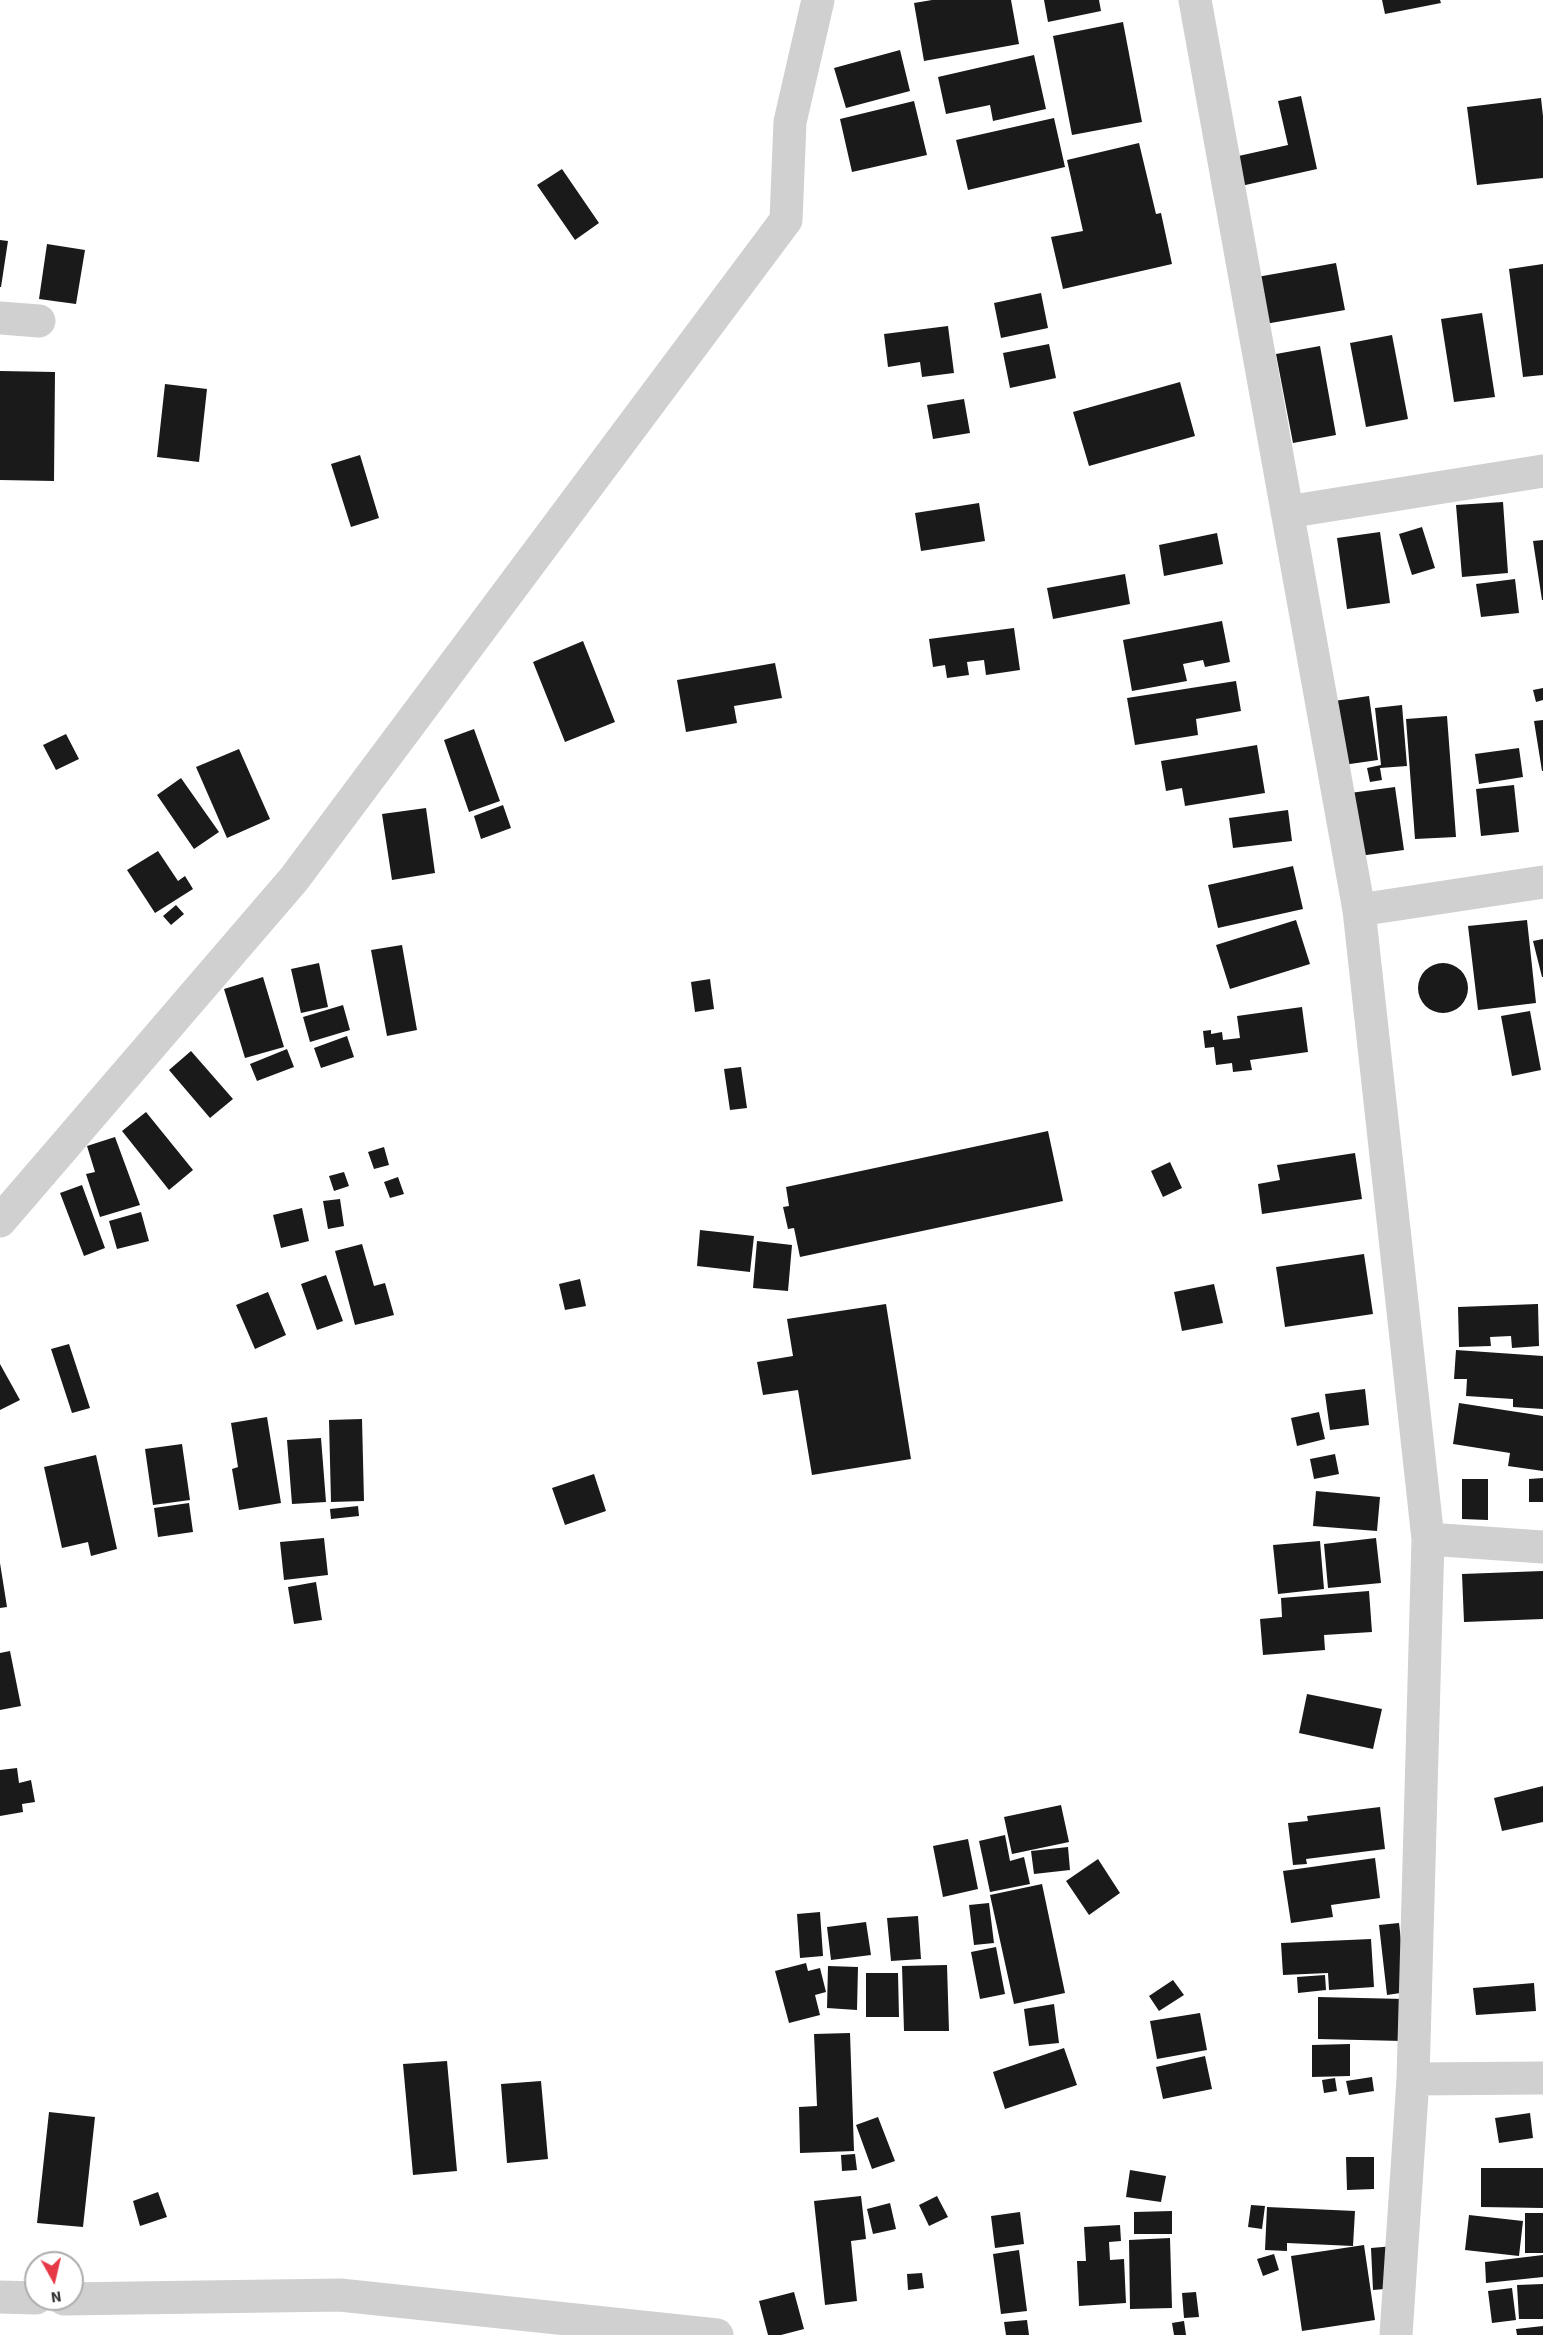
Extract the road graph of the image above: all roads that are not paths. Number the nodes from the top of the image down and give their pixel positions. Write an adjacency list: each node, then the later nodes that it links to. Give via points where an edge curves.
1 (818, 0): 9 (street, via 790,122 786,220 294,879)
2 (1195, 0): 6 (street)
3 (0, 318): 4 (street)
4 (39, 321)
5 (1543, 471): 6 (street)
6 (1287, 512): 8 (street)
7 (1543, 882): 8 (street)
8 (1359, 910): 10 (street)
9 (0, 1221)
10 (1428, 1539): 11 (street); 13 (street)
11 (1543, 1547)
12 (1543, 2078): 13 (street)
13 (1413, 2079): 18 (street)
14 (0, 2297): 15 (street)
15 (24, 2298)
16 (84, 2299): 17 (street, via 340,2295)
17 (717, 2335)
18 (1396, 2335)

